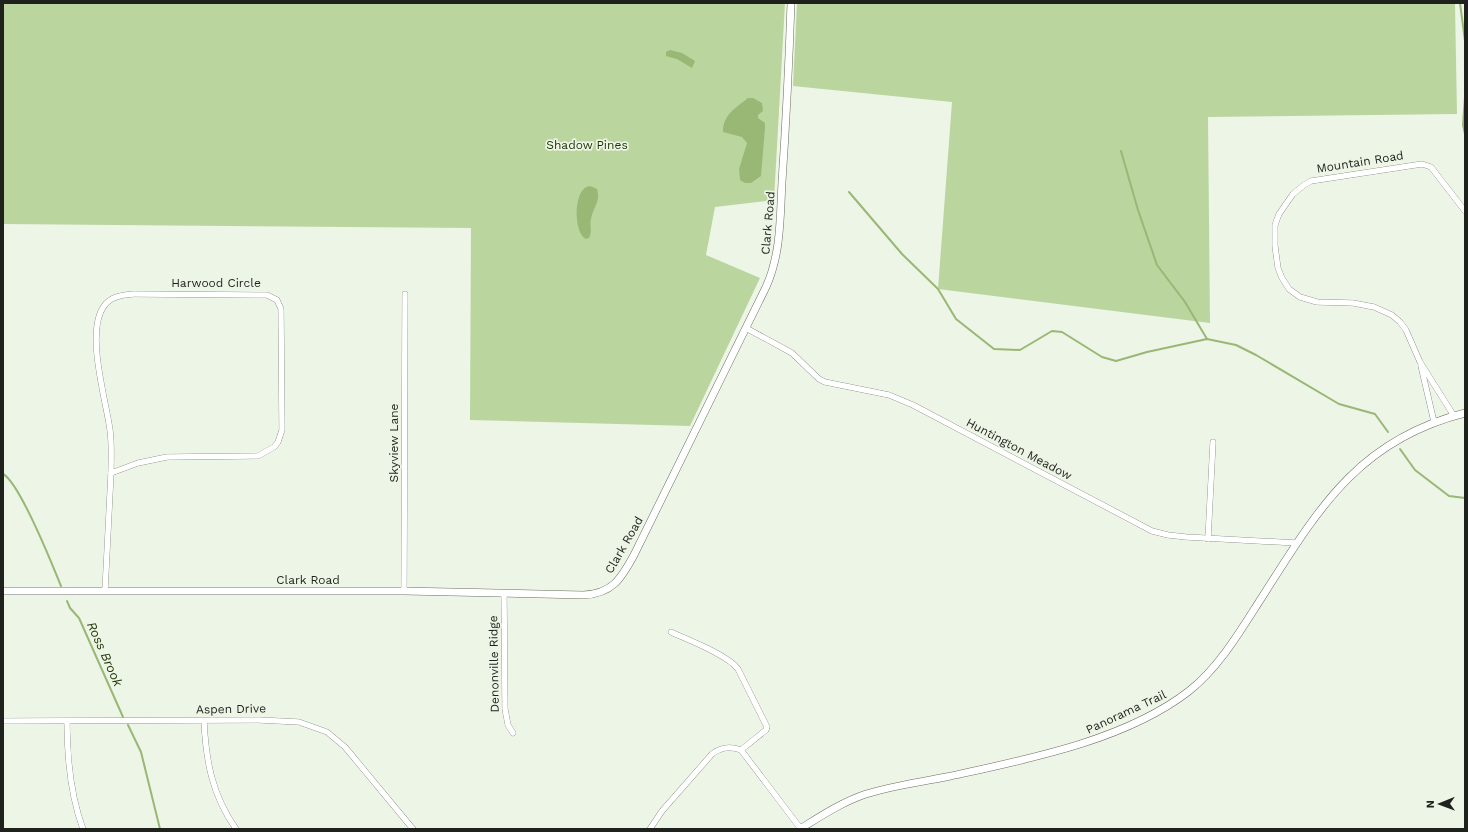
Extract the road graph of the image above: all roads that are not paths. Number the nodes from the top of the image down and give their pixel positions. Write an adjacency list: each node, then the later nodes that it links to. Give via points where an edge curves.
1 (791, 3): 4 (street, Clark Road, via 777,252 771,276)
2 (1465, 211): 5 (street, Mountain Road, via 1431,167 1422,164 1312,181 1292,194 1277,218 1274,230 1278,268 1289,288 1312,302 1364,305 1384,311 1400,322 1406,330)
3 (405, 294): 15 (street, Skyview Lane)
4 (746, 328): 11 (street, Huntington Meadow, via 788,350 825,382 889,395 913,405 1152,531); 16 (street, Clark Road, via 634,555 615,583 593,595)
5 (1420, 362): 7 (street, Mountain Road); 8 (street, Mountain Road)
6 (1465, 413): 7 (street, Panorama Trail)
7 (1454, 416): 8 (street, Panorama Trail)
8 (1434, 422): 12 (street, Panorama Trail, via 1399,437 1366,461 1337,489)
9 (1213, 442): 11 (street)
10 (111, 473): 10 (street, Harwood Circle, via 110,430 100,381 97,344 98,321 104,305 118,296 134,294 267,295 277,300 281,309 282,430 274,447 263,454 250,457 167,457 138,463); 14 (street, Harwood Circle)
11 (1208, 539): 12 (street, Huntington Meadow)
12 (1297, 543): 27 (street, Panorama Trail, via 1249,619 1212,670 1189,691 1163,708 1096,739 1064,749 864,795)
13 (3, 591): 14 (street, Clark Road)
14 (105, 591): 15 (street, Clark Road)
15 (404, 591): 16 (street, Clark Road)
16 (504, 593): 21 (street, Denonville Ridge, via 504,709)
17 (671, 632): 22 (street, via 732,662 738,669 767,727)
18 (3, 721): 19 (street, Aspen Drive)
19 (67, 721): 20 (street, Aspen Drive); 23 (street, via 71,781)
20 (204, 721): 24 (street, via 212,783); 25 (street, Aspen Drive, via 281,720 320,728 345,747)
21 (513, 733)
22 (741, 750): 26 (street, via 728,748 712,754 662,811); 27 (street)
23 (83, 829)
24 (236, 829)
25 (413, 829)
26 (650, 829)
27 (801, 829)

